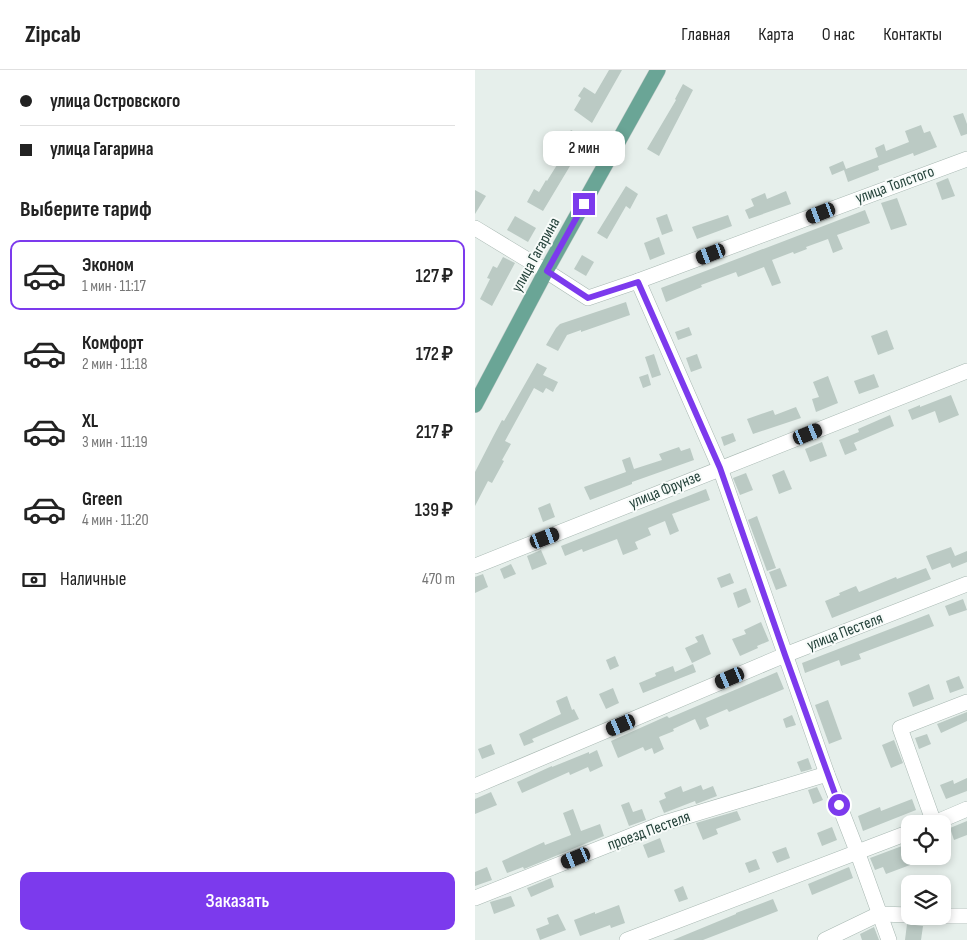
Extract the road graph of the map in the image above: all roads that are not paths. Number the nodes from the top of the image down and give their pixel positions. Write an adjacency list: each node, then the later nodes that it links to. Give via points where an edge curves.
1 (658, 70): 4 (main road, улица Гагарина)
2 (967, 158): 5 (street, улица Толстого)
3 (475, 228): 4 (street)
4 (547, 271): 5 (street, улица Толстого, via 588,298); 7 (main road, улица Гагарина)
5 (638, 282): 8 (street)
6 (967, 370): 8 (street, улица Фрунзе)
7 (475, 405)
8 (720, 468): 9 (street, улица Фрунзе); 11 (street)
9 (475, 566)
10 (967, 584): 11 (street, улица Пестеля)
11 (785, 655): 13 (street); 14 (street, улица Пестеля)
12 (967, 702): 16 (street, via 900,728)
13 (827, 774): 19 (street); 20 (street, проезд Пестеля, via 661,824)
14 (475, 786)
15 (967, 809): 17 (street)
16 (930, 815)
17 (951, 816)
18 (901, 835): 19 (street)
19 (857, 851): 21 (street); 25 (street)
20 (475, 898)
21 (879, 914): 22 (street); 26 (street); 27 (street)
22 (901, 915)
23 (951, 916): 24 (street)
24 (967, 916)
25 (627, 940)
26 (825, 940)
27 (889, 940)

